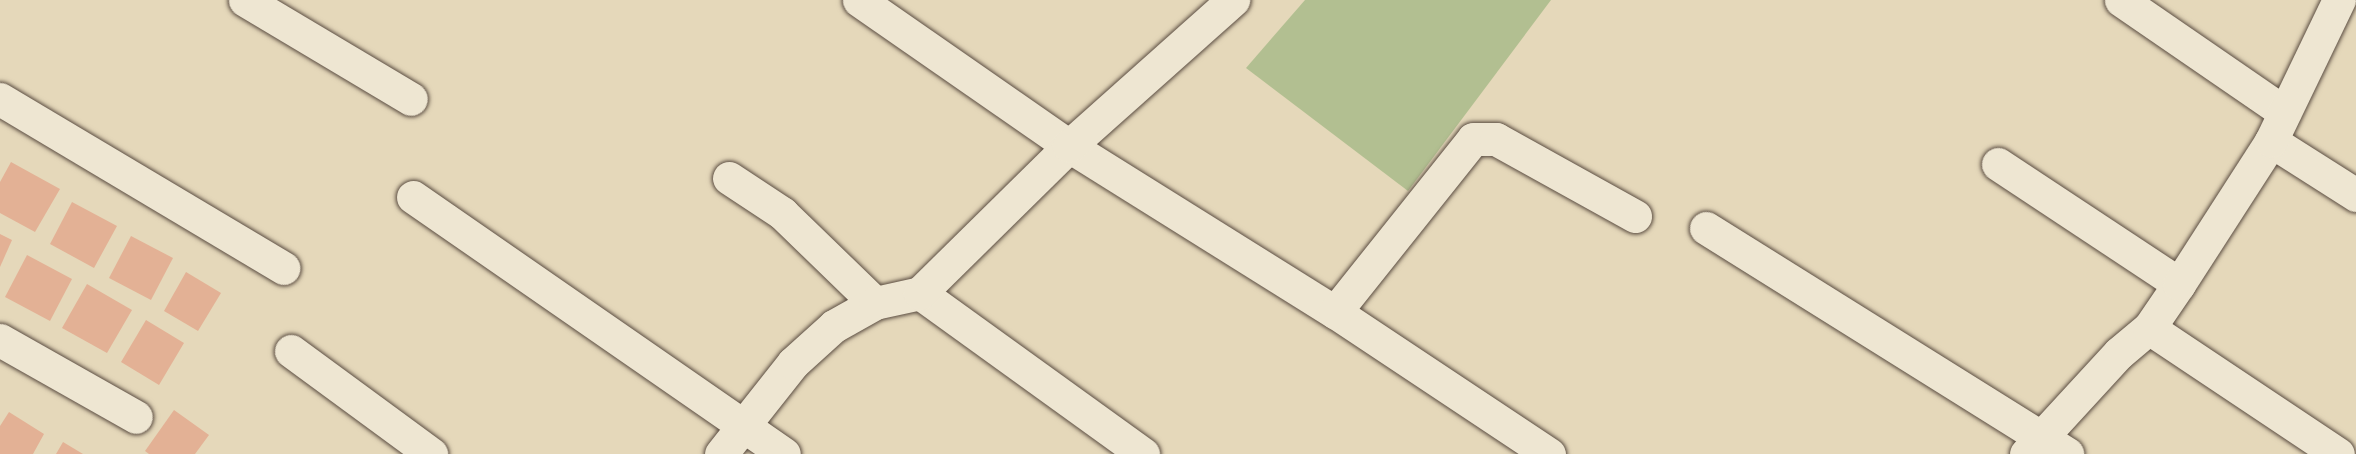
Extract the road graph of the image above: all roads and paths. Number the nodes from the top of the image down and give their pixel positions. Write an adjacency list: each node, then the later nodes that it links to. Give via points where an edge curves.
1 (245, 0): 7 (street)
2 (859, 0): 9 (street)
3 (2121, 0): 8 (street)
4 (2338, 0): 8 (street)
5 (1228, 2): 9 (street)
6 (0, 99): 16 (street)
7 (411, 99)
8 (2278, 127): 12 (street); 17 (street)
9 (1069, 146): 18 (street); 20 (street)
10 (1998, 164): 17 (street)
11 (729, 178): 19 (street, via 790,221)
12 (2356, 195)
13 (413, 197): 25 (street)
14 (1635, 216): 20 (street, via 1496,139 1473,139)
15 (1706, 228): 26 (street)
16 (283, 268)
17 (2180, 284): 21 (street)
18 (920, 292): 19 (street); 30 (street)
19 (875, 303): 25 (street, via 834,326 793,363)
20 (1335, 312): 31 (street)
21 (2149, 328): 26 (street); 32 (street)
22 (0, 340): 24 (street)
23 (291, 351): 27 (street)
24 (136, 417)
25 (742, 424): 28 (street); 29 (street)
26 (2045, 448)
27 (431, 454)
28 (721, 454)
29 (784, 454)
30 (1143, 454)
31 (1548, 454)
32 (2338, 454)

